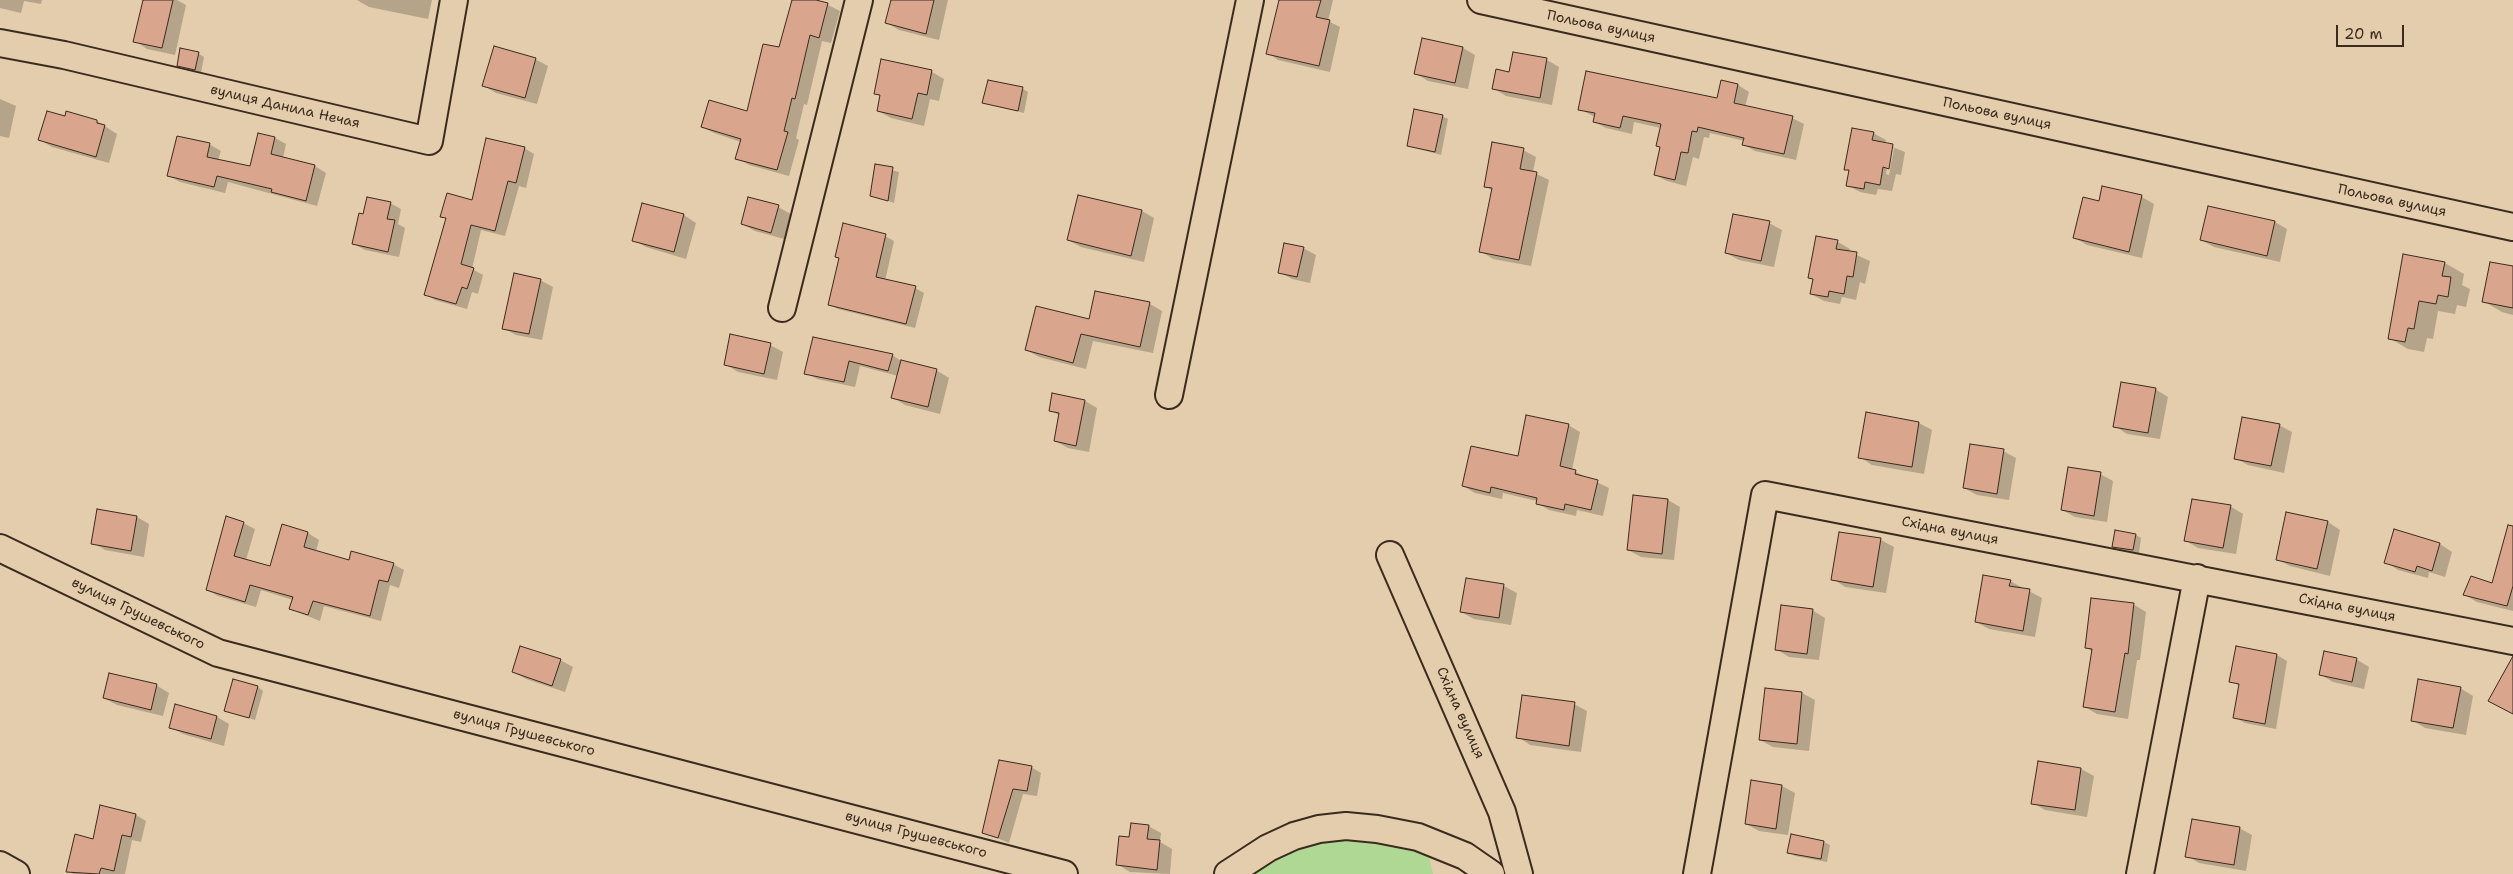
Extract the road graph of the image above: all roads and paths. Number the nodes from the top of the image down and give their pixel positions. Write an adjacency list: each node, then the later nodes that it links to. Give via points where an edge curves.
1 (454, 0): 5 (street, вулиця Данила Нечая, via 429,141 64,55)
2 (859, 0): 7 (street)
3 (1250, 0): 8 (street)
4 (1481, 0): 6 (street, Польова вулиця)
5 (0, 44)
6 (2513, 227)
7 (782, 308)
8 (1169, 395)
9 (0, 548): 15 (street, вулиця Грушевського, via 218,653)
10 (1390, 555): 18 (street, Східна вулиця, via 1496,797)
11 (2197, 578): 12 (street, Східна вулиця); 19 (street, Східна вулиця, via 1765,495); 20 (street)
12 (2513, 642)
13 (0, 865): 14 (street)
14 (16, 874)
15 (1064, 874)
16 (1228, 874): 17 (street, via 1268,848 1294,836 1346,826 1418,838 1465,856)
17 (1492, 874)
18 (1519, 874)
19 (1697, 874)
20 (2140, 874)

